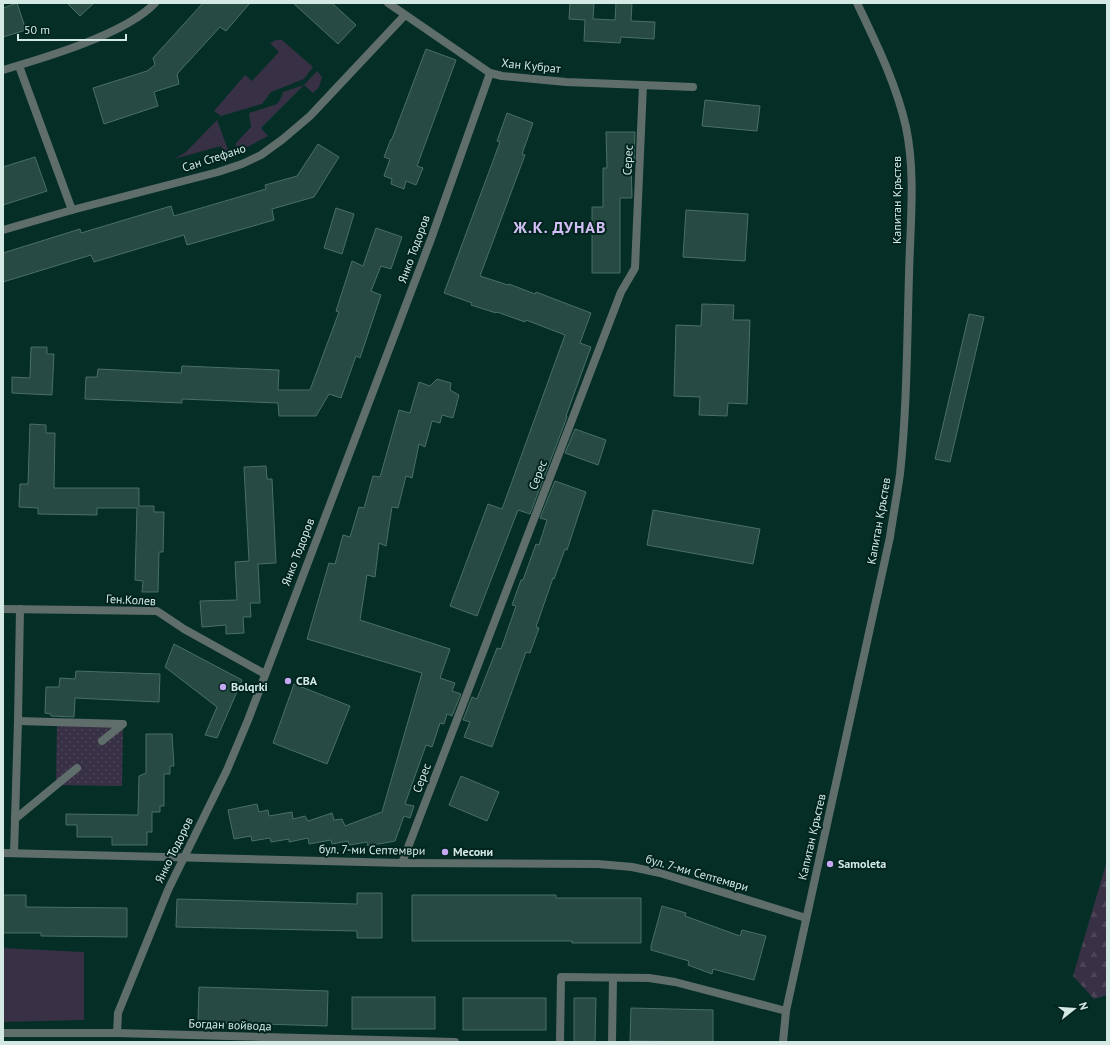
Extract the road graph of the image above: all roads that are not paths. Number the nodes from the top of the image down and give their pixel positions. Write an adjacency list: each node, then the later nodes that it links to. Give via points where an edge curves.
1 (155, 3): 5 (street, via 132,21 109,32)
2 (388, 3): 4 (street, Хан Кубрат)
3 (857, 3): 23 (street, Капитан Кръстев, via 896,91 906,127 911,163 904,423 900,475 890,537)
4 (405, 15): 7 (street, Хан Кубрат); 10 (street, Сан Стефано, via 310,116 261,155 218,172)
5 (18, 66): 6 (street); 10 (street)
6 (3, 70)
7 (490, 73): 8 (street, Хан Кубрат, via 558,81); 14 (street, Янко Тодоров, via 431,239)
8 (643, 85): 9 (street, Хан Кубрат); 22 (street, Серес, via 635,268 621,292)
9 (693, 87)
10 (72, 210): 11 (street, Сан Стефано)
11 (3, 230)
12 (3, 609): 13 (street, Ген.Колев)
13 (20, 609): 14 (street, Ген.Колев, via 156,611); 15 (street)
14 (265, 674): 21 (street, Янко Тодоров, via 227,770)
15 (18, 721): 16 (street, via 123,724); 18 (street)
16 (102, 741)
17 (77, 768): 18 (street)
18 (15, 819): 20 (street)
19 (3, 853): 20 (street, бул. 7-ми Септември)
20 (14, 853): 21 (street, бул. 7-ми Септември)
21 (184, 857): 22 (street, бул. 7-ми Септември); 27 (street, Янко Тодоров, via 118,1013)
22 (402, 864): 23 (street, бул. 7-ми Септември, via 598,864 632,868)
23 (806, 918): 25 (street, Капитан Кръстев)
24 (613, 978): 25 (street, via 649,978 675,982); 30 (street, via 561,977); 31 (street)
25 (786, 1011): 32 (street, Капитан Кръстев)
26 (3, 1033): 27 (street, Богдан войвода)
27 (117, 1033): 28 (street, Богдан войвода)
28 (268, 1040): 29 (street, Богдан войвода)
29 (455, 1042)
30 (560, 1042)
31 (612, 1042)
32 (783, 1042)

